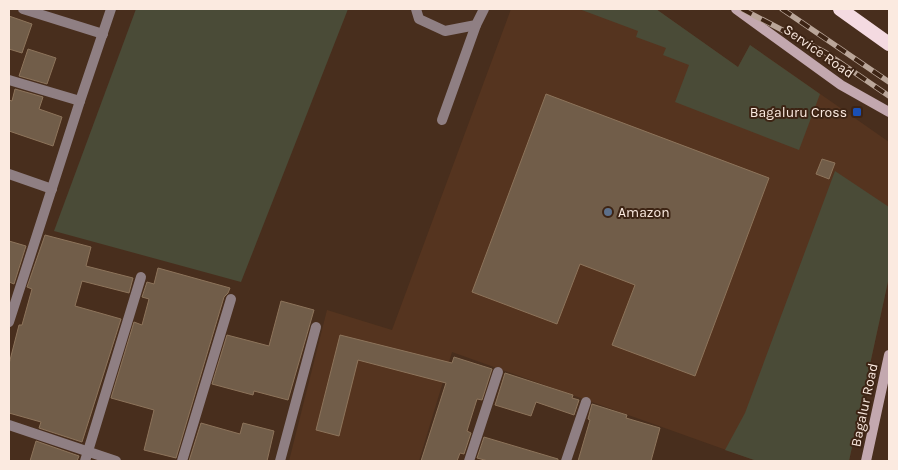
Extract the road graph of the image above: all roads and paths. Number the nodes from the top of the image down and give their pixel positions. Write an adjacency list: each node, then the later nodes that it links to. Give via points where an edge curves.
1 (23, 9): 8 (street)
2 (111, 9): 8 (street)
3 (416, 9): 7 (street, via 419,19 444,31)
4 (484, 9): 7 (street)
5 (736, 9): 12 (main road, Service Road, via 841,85)
6 (840, 9): 9 (highway)
7 (476, 25): 13 (street)
8 (103, 34): 11 (street)
9 (889, 44)
10 (9, 80): 11 (street)
11 (80, 101): 15 (street)
12 (889, 112)
13 (442, 120)
14 (9, 174): 15 (street)
15 (52, 189): 17 (street)
16 (141, 277): 25 (street)
17 (13, 291): 19 (street)
18 (231, 299): 27 (street)
19 (9, 322)
20 (316, 327): 28 (street)
21 (889, 354): 31 (main road, Bagalur Road)
22 (498, 372): 29 (street)
23 (586, 402): 30 (street)
24 (9, 425): 25 (street)
25 (87, 456): 26 (street)
26 (116, 461)
27 (182, 461)
28 (280, 461)
29 (468, 461)
30 (566, 461)
31 (866, 461)

